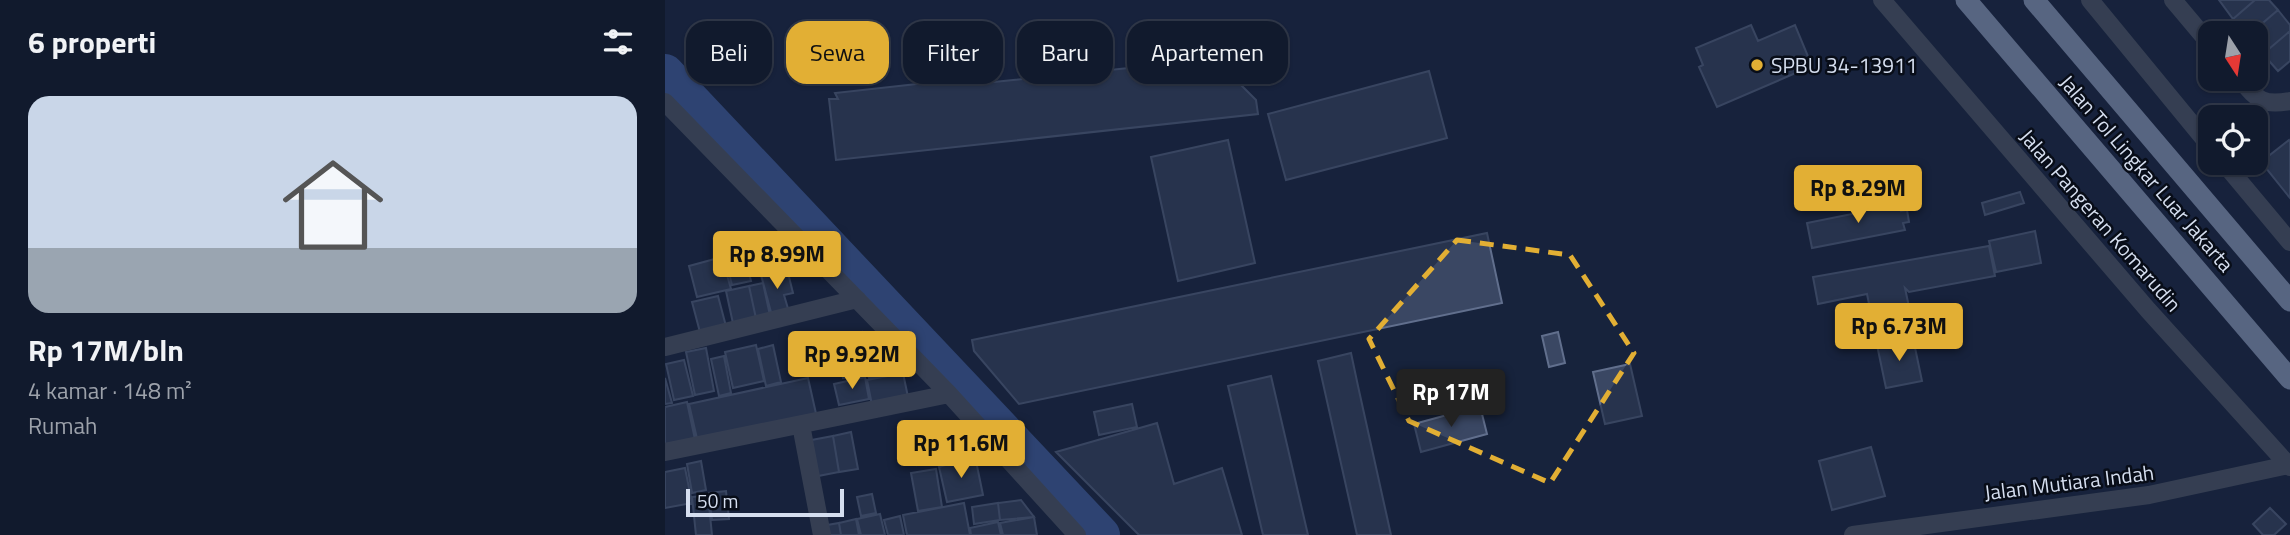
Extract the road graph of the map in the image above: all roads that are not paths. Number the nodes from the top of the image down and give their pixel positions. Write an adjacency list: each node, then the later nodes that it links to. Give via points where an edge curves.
1 (1882, 0): 20 (street, Jalan Pangeran Komarudin, via 2148,310)
2 (1966, 0): 16 (highway, Jalan Tol Lingkar Luar Jakarta)
3 (2034, 0): 14 (highway, Jalan Tol Lingkar Luar Jakarta)
4 (2090, 0): 10 (street)
5 (2173, 0): 6 (street)
6 (2198, 30)
7 (2252, 91): 8 (street, via 2272,104)
8 (2290, 101)
9 (665, 102): 13 (street)
10 (2198, 131)
11 (2234, 175): 12 (street)
12 (2290, 242)
13 (856, 299): 15 (street); 17 (street)
14 (2290, 301)
15 (665, 347)
16 (2290, 379)
17 (949, 394): 18 (street); 22 (street)
18 (801, 425): 19 (street); 21 (street)
19 (665, 452)
20 (2289, 466): 23 (street, Jalan Mutiara Indah, via 2149,495)
21 (822, 535)
22 (1077, 535)
23 (1853, 535)

